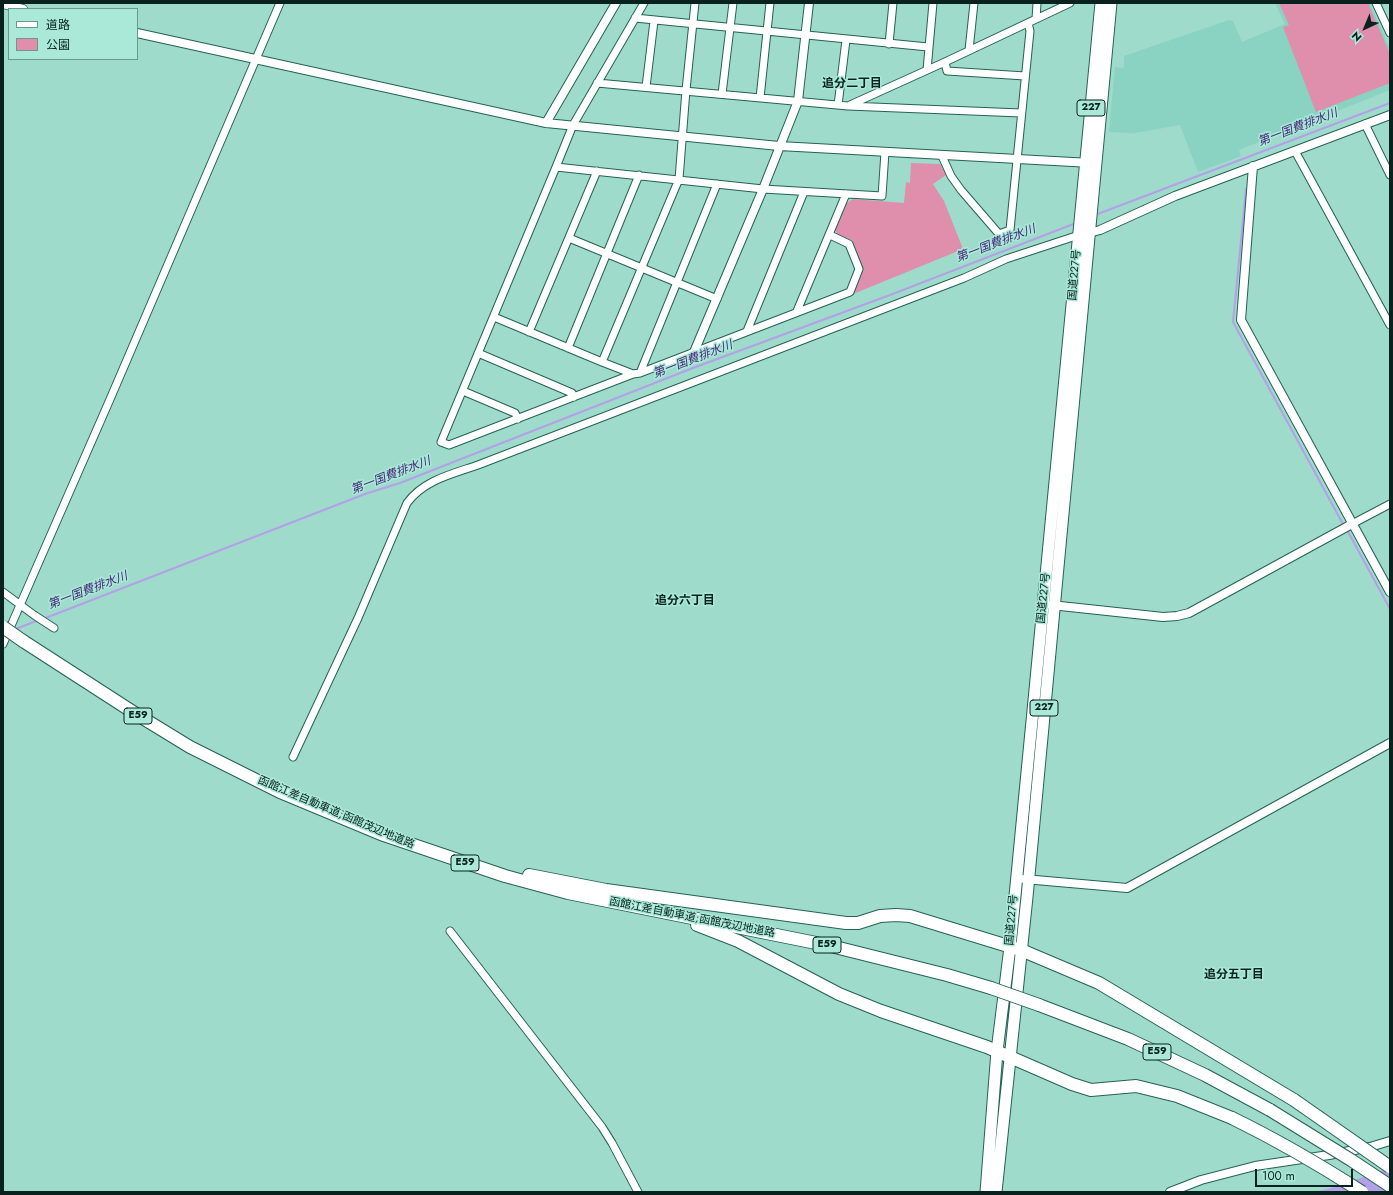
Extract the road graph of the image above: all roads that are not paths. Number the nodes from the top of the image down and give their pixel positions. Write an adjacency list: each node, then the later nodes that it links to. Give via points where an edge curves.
1 (280, 3): 32 (street)
2 (616, 3): 46 (street)
3 (644, 3): 18 (street)
4 (695, 3): 22 (street)
5 (732, 3): 23 (street)
6 (770, 3): 24 (street)
7 (809, 3): 27 (street)
8 (894, 3): 29 (street)
9 (933, 3): 30 (street)
10 (974, 3): 31 (street)
11 (1037, 3): 19 (street)
12 (1070, 3): 19 (street)
13 (1101, 3): 55 (highway, 国道227号 / 227)
14 (1111, 3): 55 (highway, 国道227号 / 227)
15 (1376, 3): 26 (street)
16 (3, 4): 17 (street)
17 (19, 8)
18 (635, 18): 20 (street); 36 (street)
19 (1036, 19): 21 (street)
20 (654, 21): 22 (street); 37 (street)
21 (1028, 23): 31 (street); 35 (street, via 1030,31)
22 (693, 24): 23 (street); 38 (street)
23 (730, 28): 24 (street); 39 (street)
24 (767, 31): 27 (street); 40 (street)
25 (138, 33): 32 (street)
26 (1390, 33)
27 (806, 35): 28 (street); 41 (street)
28 (846, 40): 29 (street); 42 (street)
29 (889, 44): 30 (street)
30 (928, 47): 34 (street)
31 (969, 50): 33 (street)
32 (257, 59): 46 (street); 90 (street)
33 (946, 62): 34 (street); 35 (street, via 947,71)
34 (927, 70): 43 (street)
35 (1025, 76): 44 (street)
36 (597, 83): 37 (street); 48 (street)
37 (646, 87): 38 (street)
38 (686, 90): 39 (street); 49 (street)
39 (722, 94): 40 (street)
40 (760, 98): 41 (street)
41 (798, 101): 42 (street); 50 (street)
42 (838, 105): 43 (street)
43 (848, 106): 44 (street)
44 (1021, 114): 54 (street)
45 (1390, 115): 47 (street)
46 (546, 122): 48 (street)
47 (1365, 124): 51 (street); 60 (street)
48 (573, 125): 49 (street); 57 (street)
49 (683, 136): 50 (street); 61 (street)
50 (779, 146): 52 (street); 63 (street)
51 (1295, 151): 56 (street); 75 (street)
52 (886, 152): 53 (street); 65 (street, via 882,196)
53 (942, 156): 54 (street); 54 (street, via 961,190 999,234 1010,230)
54 (1017, 159): 55 (street)
55 (1091, 163): 66 (highway, 国道227号 / 227, via 1081,213); 66 (highway, 国道227号 / 227, via 1092,209)
56 (1253, 166): 66 (street, via 1176,196 1100,230); 87 (street, via 1241,320)
57 (556, 167): 58 (street); 74 (street)
58 (597, 171): 59 (street); 68 (street)
59 (639, 175): 61 (street); 69 (street)
60 (1390, 175)
61 (679, 179): 62 (street); 70 (street)
62 (718, 184): 63 (street); 71 (street)
63 (763, 188): 64 (street); 72 (street)
64 (804, 192): 65 (street); 76 (street)
65 (846, 194): 67 (street)
66 (1084, 230): 91 (highway, 国道227号 / 227); 96 (street, via 442,477 420,489 407,503 358,618)
67 (830, 235): 73 (street); 73 (street, via 850,244 859,269 850,292)
68 (569, 238): 69 (street); 77 (street)
69 (607, 254): 70 (street); 78 (street)
70 (642, 268): 71 (street); 81 (street)
71 (677, 282): 72 (street); 82 (street)
72 (717, 299): 79 (street)
73 (797, 311): 76 (street)
74 (494, 317): 77 (street); 80 (street)
75 (1390, 325)
76 (747, 331): 79 (street)
77 (529, 332): 78 (street)
78 (568, 348): 81 (street)
79 (694, 352): 82 (street)
80 (478, 354): 83 (street); 84 (street, via 572,392)
81 (602, 362): 82 (street)
82 (636, 374): 84 (street)
83 (463, 391): 85 (street, via 515,413); 85 (street, via 442,442 449,445)
84 (574, 397): 85 (street)
85 (518, 419)
86 (1390, 504): 87 (street)
87 (1348, 527): 89 (street); 91 (street, via 1178,616 1164,617)
88 (3, 592): 90 (street)
89 (1390, 592)
90 (20, 605): 92 (street); 93 (street)
91 (1049, 605): 98 (highway, 国道227号 / 227); 99 (highway, 国道227号 / 227)
92 (8, 624): 94 (street); 97 (highway, 函館江差自動車道;函館茂辺地道路 / E59, bridge, via 23,641 136,714 190,747 259,782 381,834 426,850)
93 (54, 628)
94 (4, 642)
95 (1390, 743): 99 (street, via 1127,888)
96 (293, 758)
97 (528, 878): 100 (highway, 函館江差自動車道;函館茂辺地道路 / E59, via 568,892); 102 (highway, via 846,923 858,923 880,916 910,916)
98 (1017, 878): 99 (street); 102 (highway, 国道227号 / 227)
99 (1028, 879): 102 (highway, 国道227号 / 227)
100 (662, 912): 103 (highway, via 738,941 839,994 881,1012); 107 (highway, 函館江差自動車道;函館茂辺地道路 / E59, bridge, via 831,946 947,975 1039,1005 1128,1039 1198,1071 1270,1110)
101 (450, 931): 108 (street, via 602,1127)
102 (1016, 949): 103 (highway, 国道227号 / 227); 104 (highway, 国道227号 / 227); 106 (highway, bridge, via 1099,983 1294,1100)
103 (997, 1051): 104 (highway); 109 (highway, 国道227号 / 227)
104 (1010, 1056): 110 (highway, 国道227号 / 227); 112 (highway, bridge, via 1090,1090 1136,1086 1177,1096 1273,1138)
105 (1390, 1141): 111 (street, via 1328,1155 1255,1166 1201,1180)
106 (1390, 1167)
107 (1390, 1186)
108 (638, 1192)
109 (986, 1192)
110 (996, 1192)
111 (1170, 1192)
112 (1362, 1192)

